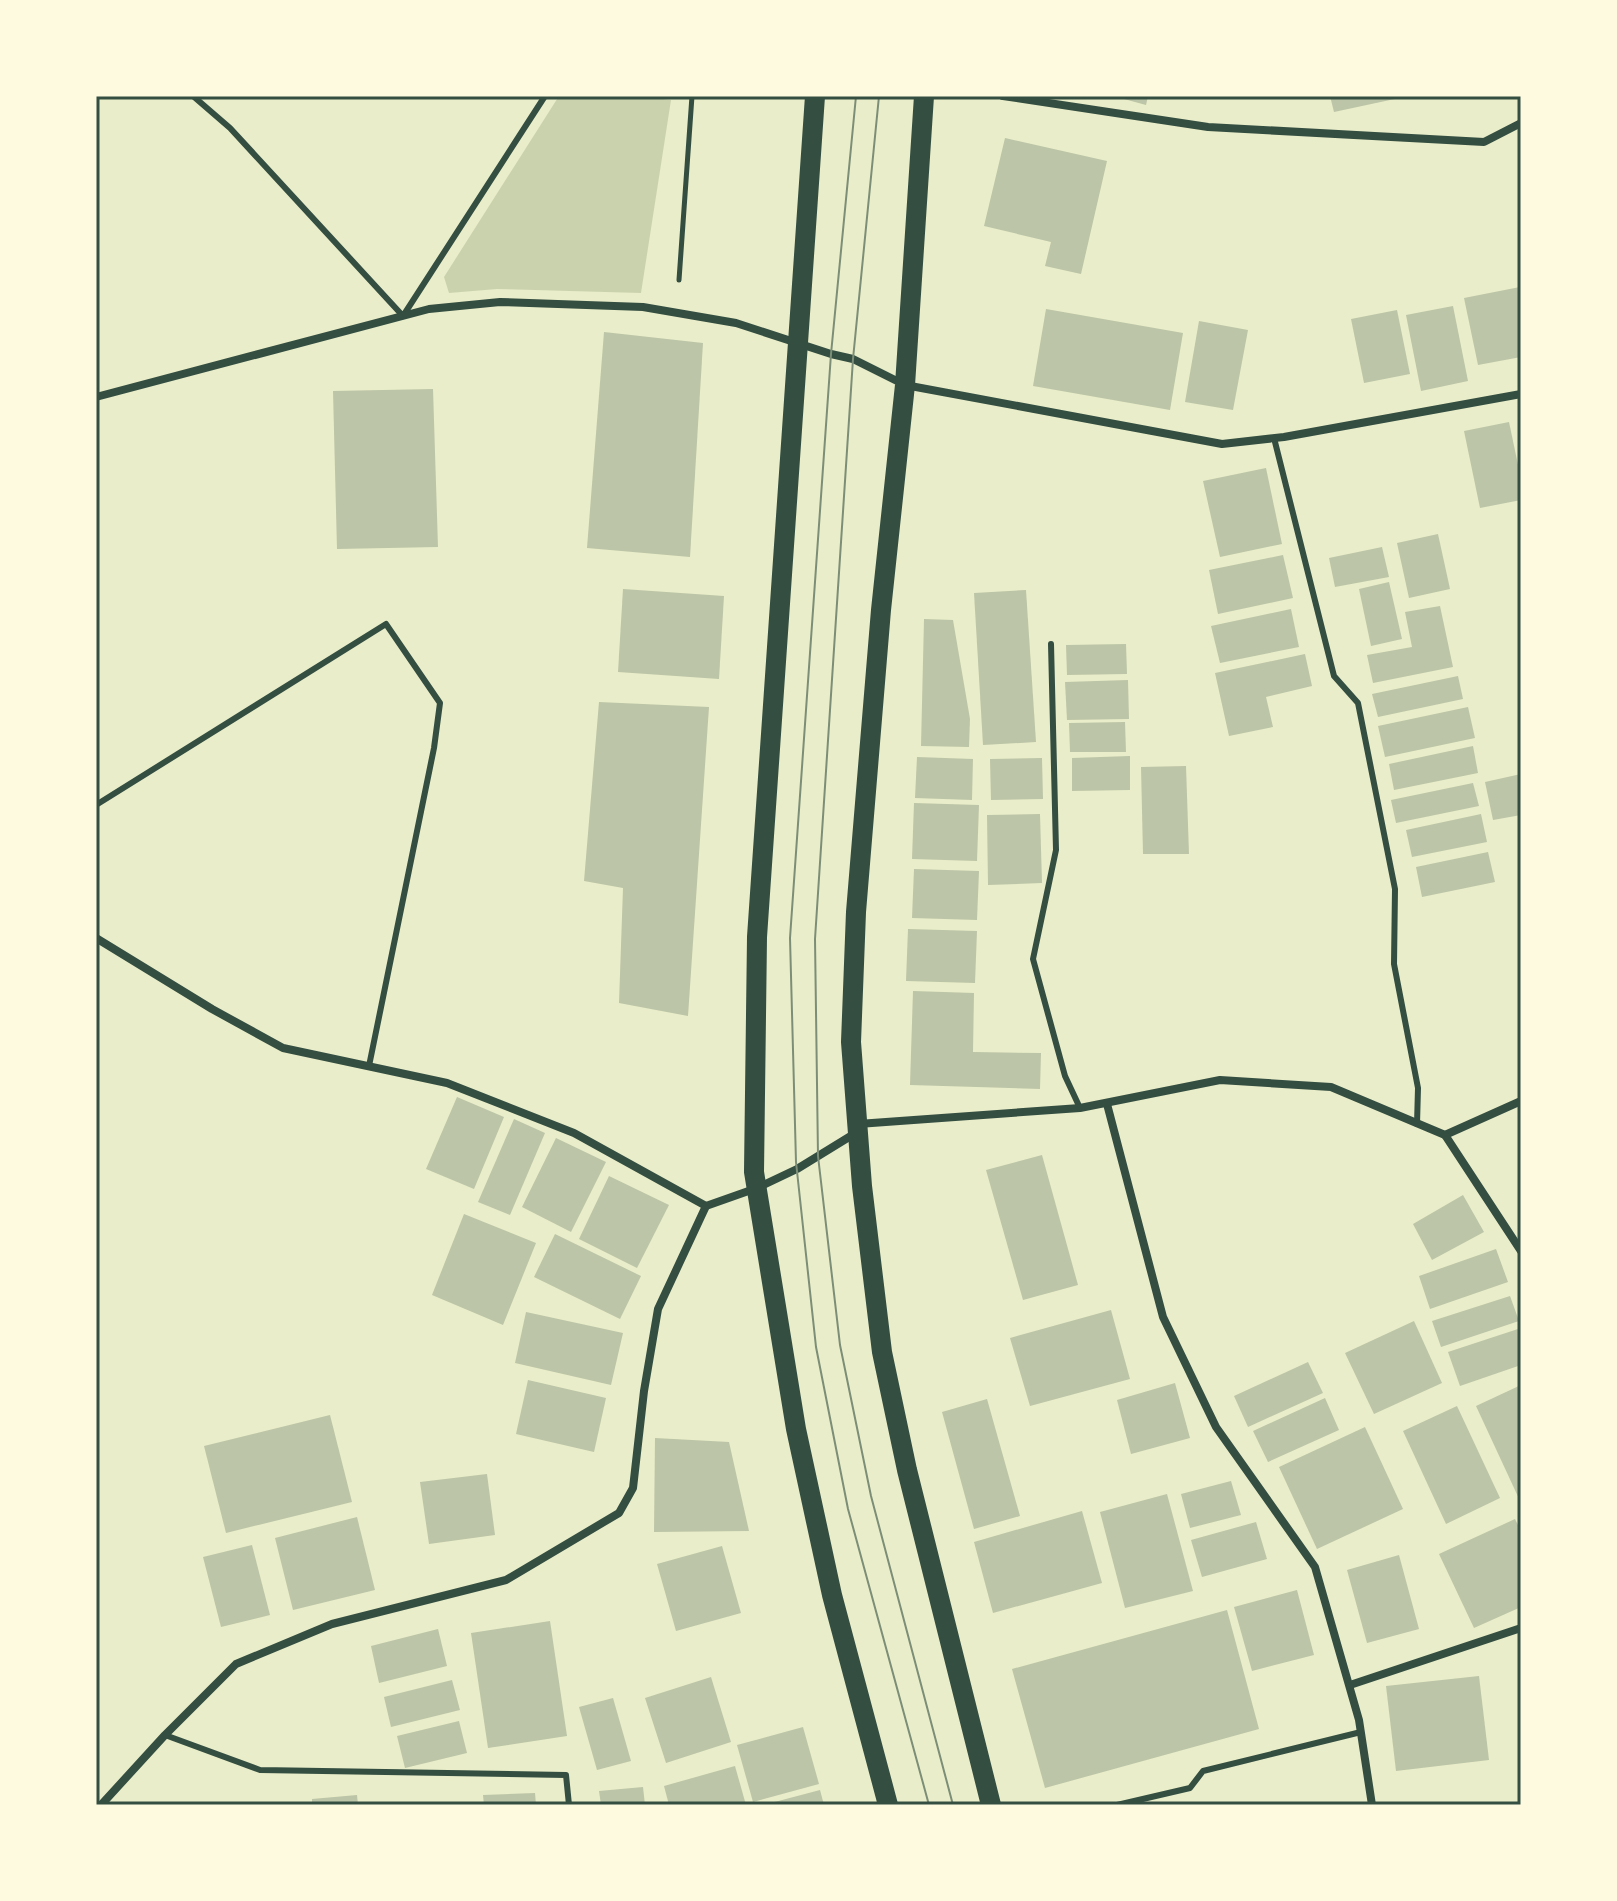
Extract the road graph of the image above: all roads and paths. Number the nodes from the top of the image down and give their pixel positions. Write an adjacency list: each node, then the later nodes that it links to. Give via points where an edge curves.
1 (193, 96): 9 (lane, via 230,128)
2 (545, 96): 9 (lane)
3 (692, 96): 8 (path)
4 (815, 96): 10 (main road)
5 (924, 96): 11 (main road)
6 (1003, 96): 7 (street, via 1208,127 1423,139 1484,142)
7 (1521, 123)
8 (677, 313): 9 (street, via 500,302); 10 (street, via 736,323)
9 (403, 316): 13 (street)
10 (798, 342): 11 (street, via 853,359); 25 (main road, via 757,937)
11 (905, 385): 14 (street, via 1222,444); 23 (main road, via 856,912 851,1042)
12 (1521, 395): 14 (street)
13 (96, 397)
14 (1274, 438): 22 (lane, via 1334,676 1358,703 1395,889 1394,964 1418,1088)
15 (1051, 644): 21 (lane, via 1056,850 1033,959 1065,1076)
16 (96, 805): 18 (lane, via 386,624 440,703)
17 (96, 938): 18 (street, via 283,1048)
18 (369, 1066): 26 (street, via 447,1083 574,1133)
19 (1521, 1101): 24 (street)
20 (1107, 1104): 21 (street); 22 (street, via 1220,1080 1331,1087); 29 (street, via 1163,1317 1216,1427 1315,1567)
21 (1080, 1108): 23 (street)
22 (1417, 1124): 24 (street)
23 (857, 1128): 25 (street, via 797,1169); 35 (main road, via 882,1352)
24 (1445, 1135): 27 (street)
25 (757, 1188): 26 (street); 34 (main road, via 799,1444 832,1595)
26 (706, 1206): 31 (street, via 658,1309 633,1488 619,1513 506,1580 332,1624 236,1664)
27 (1521, 1251)
28 (1521, 1628): 29 (street)
29 (1350, 1685): 30 (street)
30 (1361, 1732): 36 (lane, via 1203,1771 1190,1788); 37 (street)
31 (165, 1735): 32 (street); 33 (lane, via 260,1770 566,1775)
32 (101, 1805)
33 (569, 1805)
34 (888, 1805)
35 (991, 1805)
36 (1117, 1805)
37 (1372, 1805)

